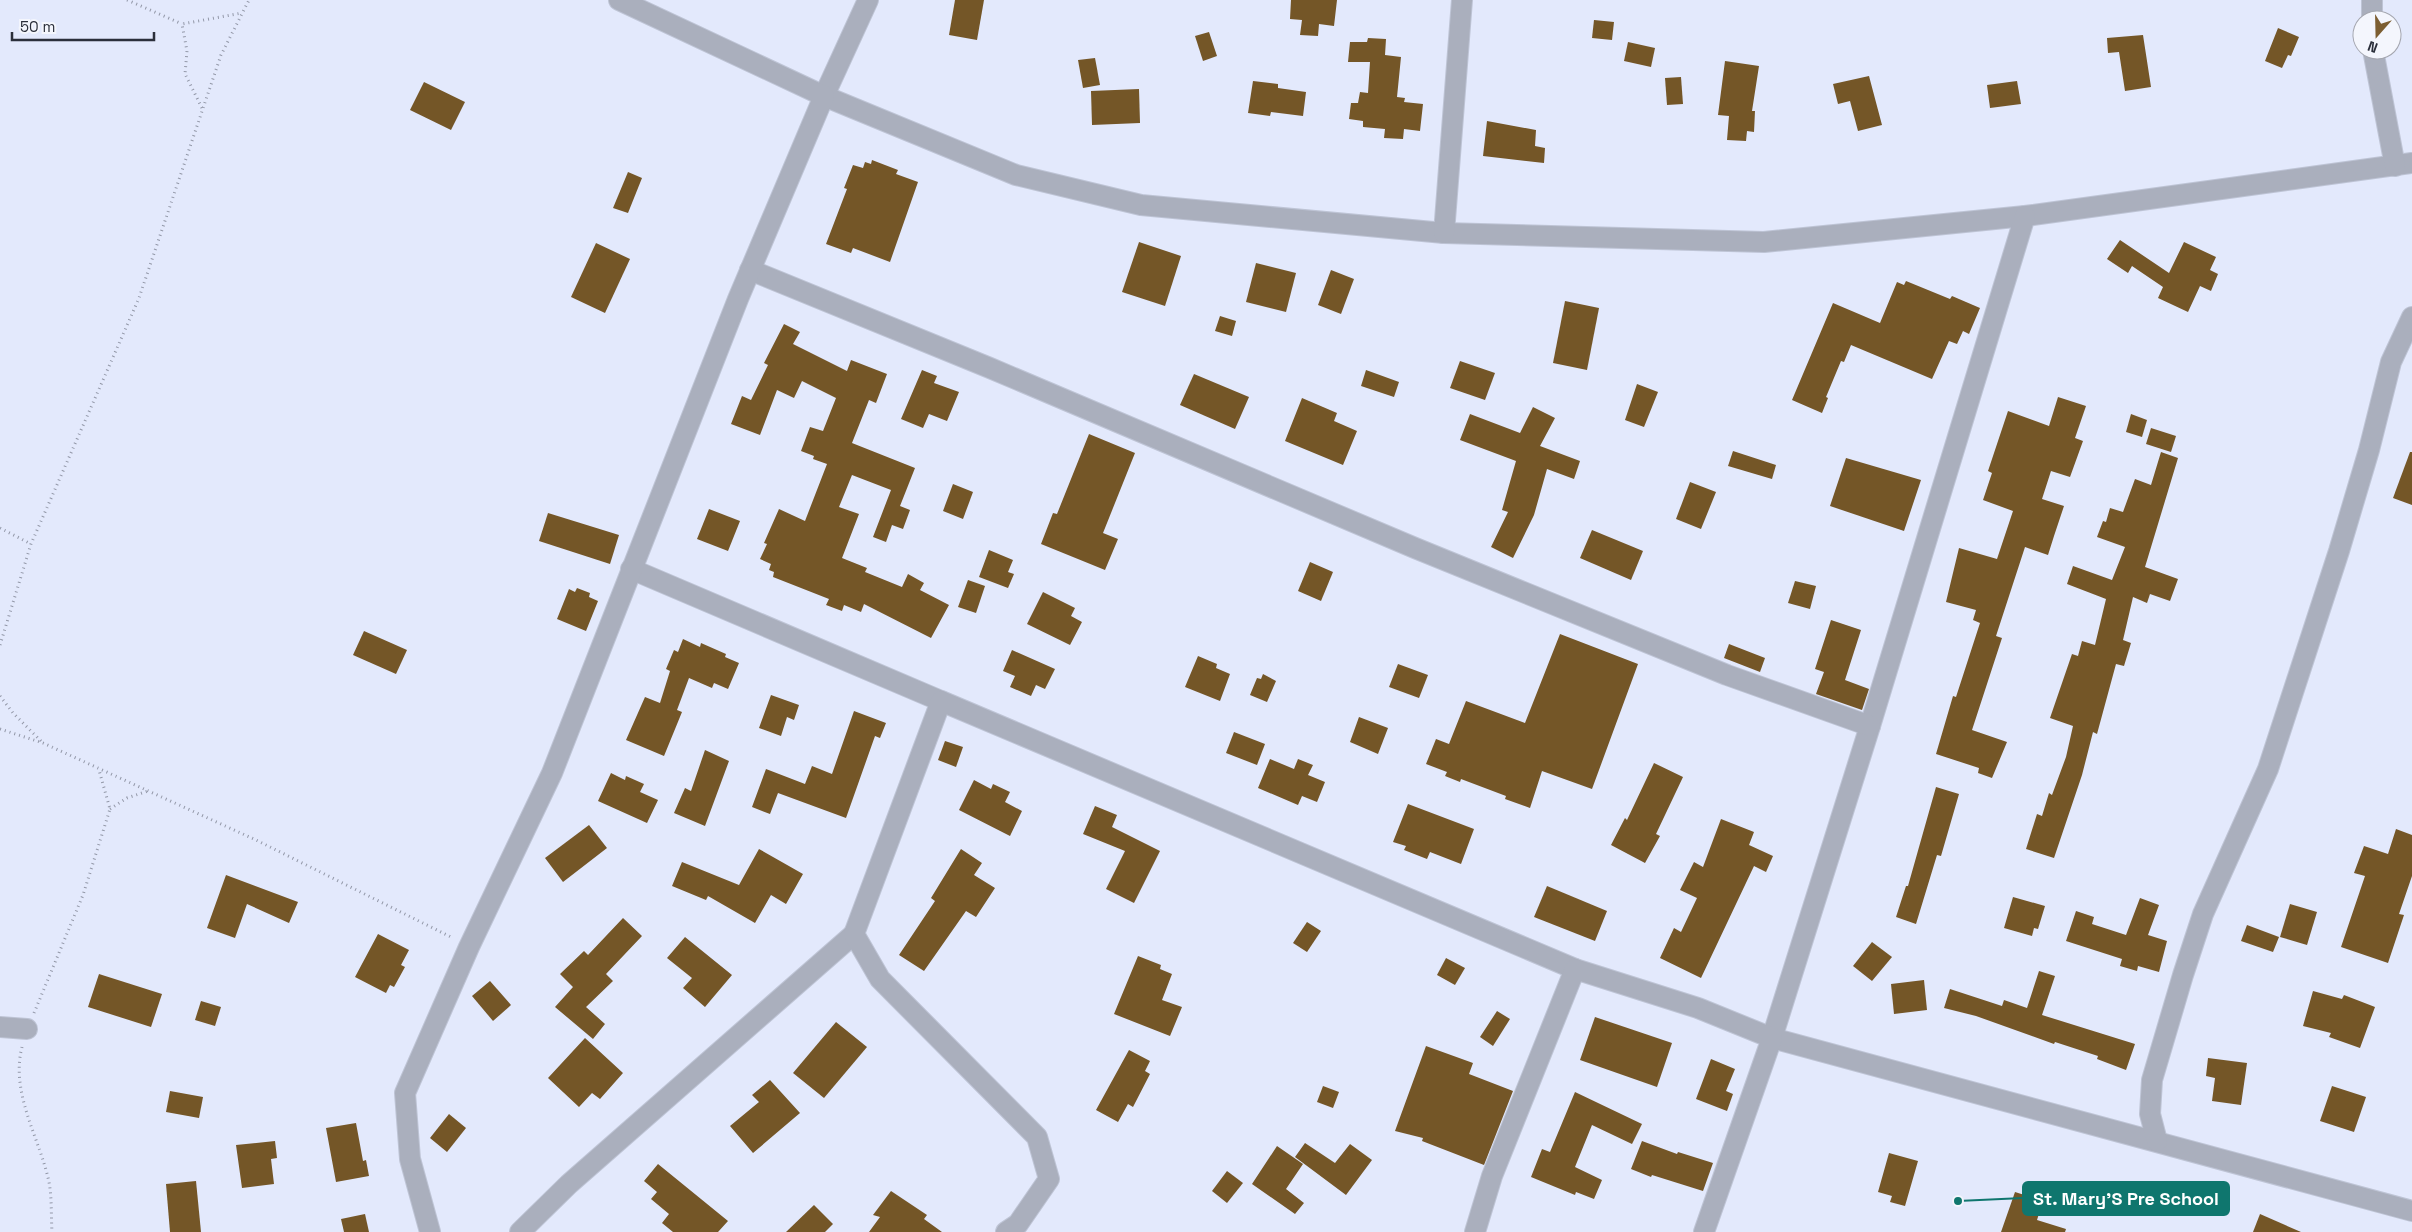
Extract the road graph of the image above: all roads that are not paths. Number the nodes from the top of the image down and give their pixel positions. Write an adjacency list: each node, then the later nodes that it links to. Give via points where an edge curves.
1 (619, 0): 5 (street)
2 (868, 0): 5 (street)
3 (1462, 0): 8 (street)
4 (2376, 60): 6 (street)
5 (824, 96): 8 (street, via 1016,175 1141,205); 9 (street)
6 (2404, 165): 7 (street)
7 (2025, 216): 8 (street, via 1764,242); 13 (street)
8 (1444, 233)
9 (750, 270): 11 (street); 13 (street, via 1415,548 1728,675)
10 (2412, 317): 19 (street, via 2391,362 2339,551 2268,769 2204,914 2183,975 2152,1080 2150,1114)
11 (631, 569): 12 (street); 21 (street, via 552,774 469,947 405,1093 410,1159)
12 (941, 700): 14 (street); 15 (street)
13 (1870, 726): 18 (street)
14 (854, 934): 22 (street, via 569,1184); 23 (street, via 880,979 1037,1138 1049,1180 1018,1224)
15 (1575, 969): 18 (street, via 1698,1008); 24 (street, via 1492,1176)
16 (0, 1027): 17 (street)
17 (27, 1029)
18 (1772, 1038): 19 (street); 25 (street)
19 (2156, 1141): 20 (street)
20 (2412, 1211)
21 (430, 1232)
22 (520, 1232)
23 (1006, 1232)
24 (1475, 1232)
25 (1704, 1232)

